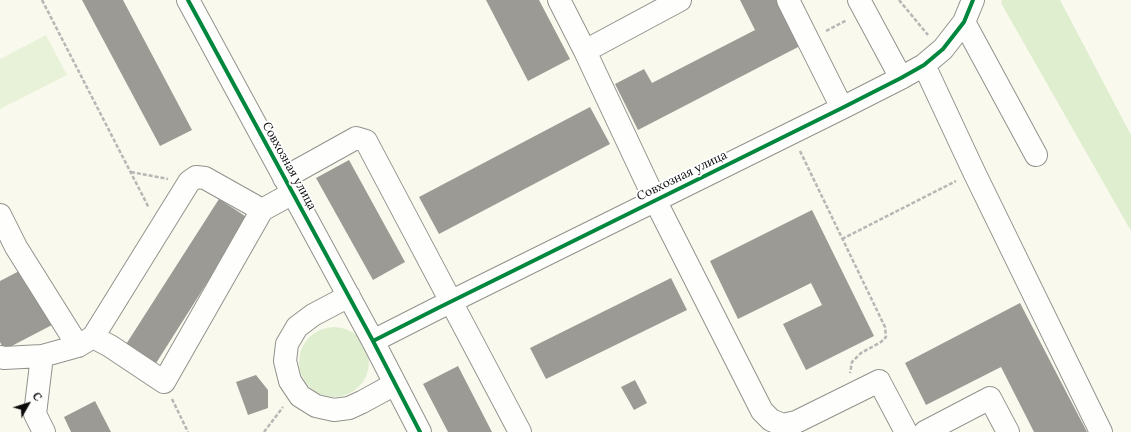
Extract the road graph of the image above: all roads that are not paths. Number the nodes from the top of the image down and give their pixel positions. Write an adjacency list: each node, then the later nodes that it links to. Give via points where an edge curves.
1 (188, 0): 13 (street, Совхозная улица)
2 (559, 0): 8 (street)
3 (680, 0): 8 (street)
4 (788, 0): 11 (street)
5 (859, 0): 10 (street)
6 (973, 0): 7 (street, Совхозная улица)
7 (964, 22): 9 (street, Совхозная улица, via 943,49); 12 (street)
8 (585, 51): 14 (street)
9 (924, 65): 10 (street, Совхозная улица); 30 (street)
10 (901, 78): 11 (street, Совхозная улица)
11 (842, 108): 14 (street, Совхозная улица)
12 (1036, 155)
13 (289, 185): 15 (street); 17 (street, Совхозная улица); 18 (street, via 356,138 366,141)
14 (655, 200): 18 (street, Совхозная улица); 27 (street, via 762,411 771,420 783,425 796,422 879,381)
15 (262, 210): 20 (street, via 205,178 196,177 189,182); 20 (street, via 164,382 110,346)
16 (0, 215): 20 (street, via 16,246)
17 (349, 296): 19 (street, Совхозная улица); 23 (street, via 313,315 297,327 288,344 285,361 290,381 300,396 316,406 334,410 349,408)
18 (451, 302): 19 (street, Совхозная улица); 26 (street)
19 (373, 341): 23 (street, Совхозная улица)
20 (86, 342): 22 (street)
21 (0, 356): 22 (street)
22 (42, 356): 24 (street, via 35,414)
23 (395, 384): 25 (street, Совхозная улица)
24 (44, 432)
25 (420, 432)
26 (520, 432)
27 (906, 432)
28 (925, 432): 29 (street, via 990,398)
29 (1008, 432)
30 (1101, 432)

